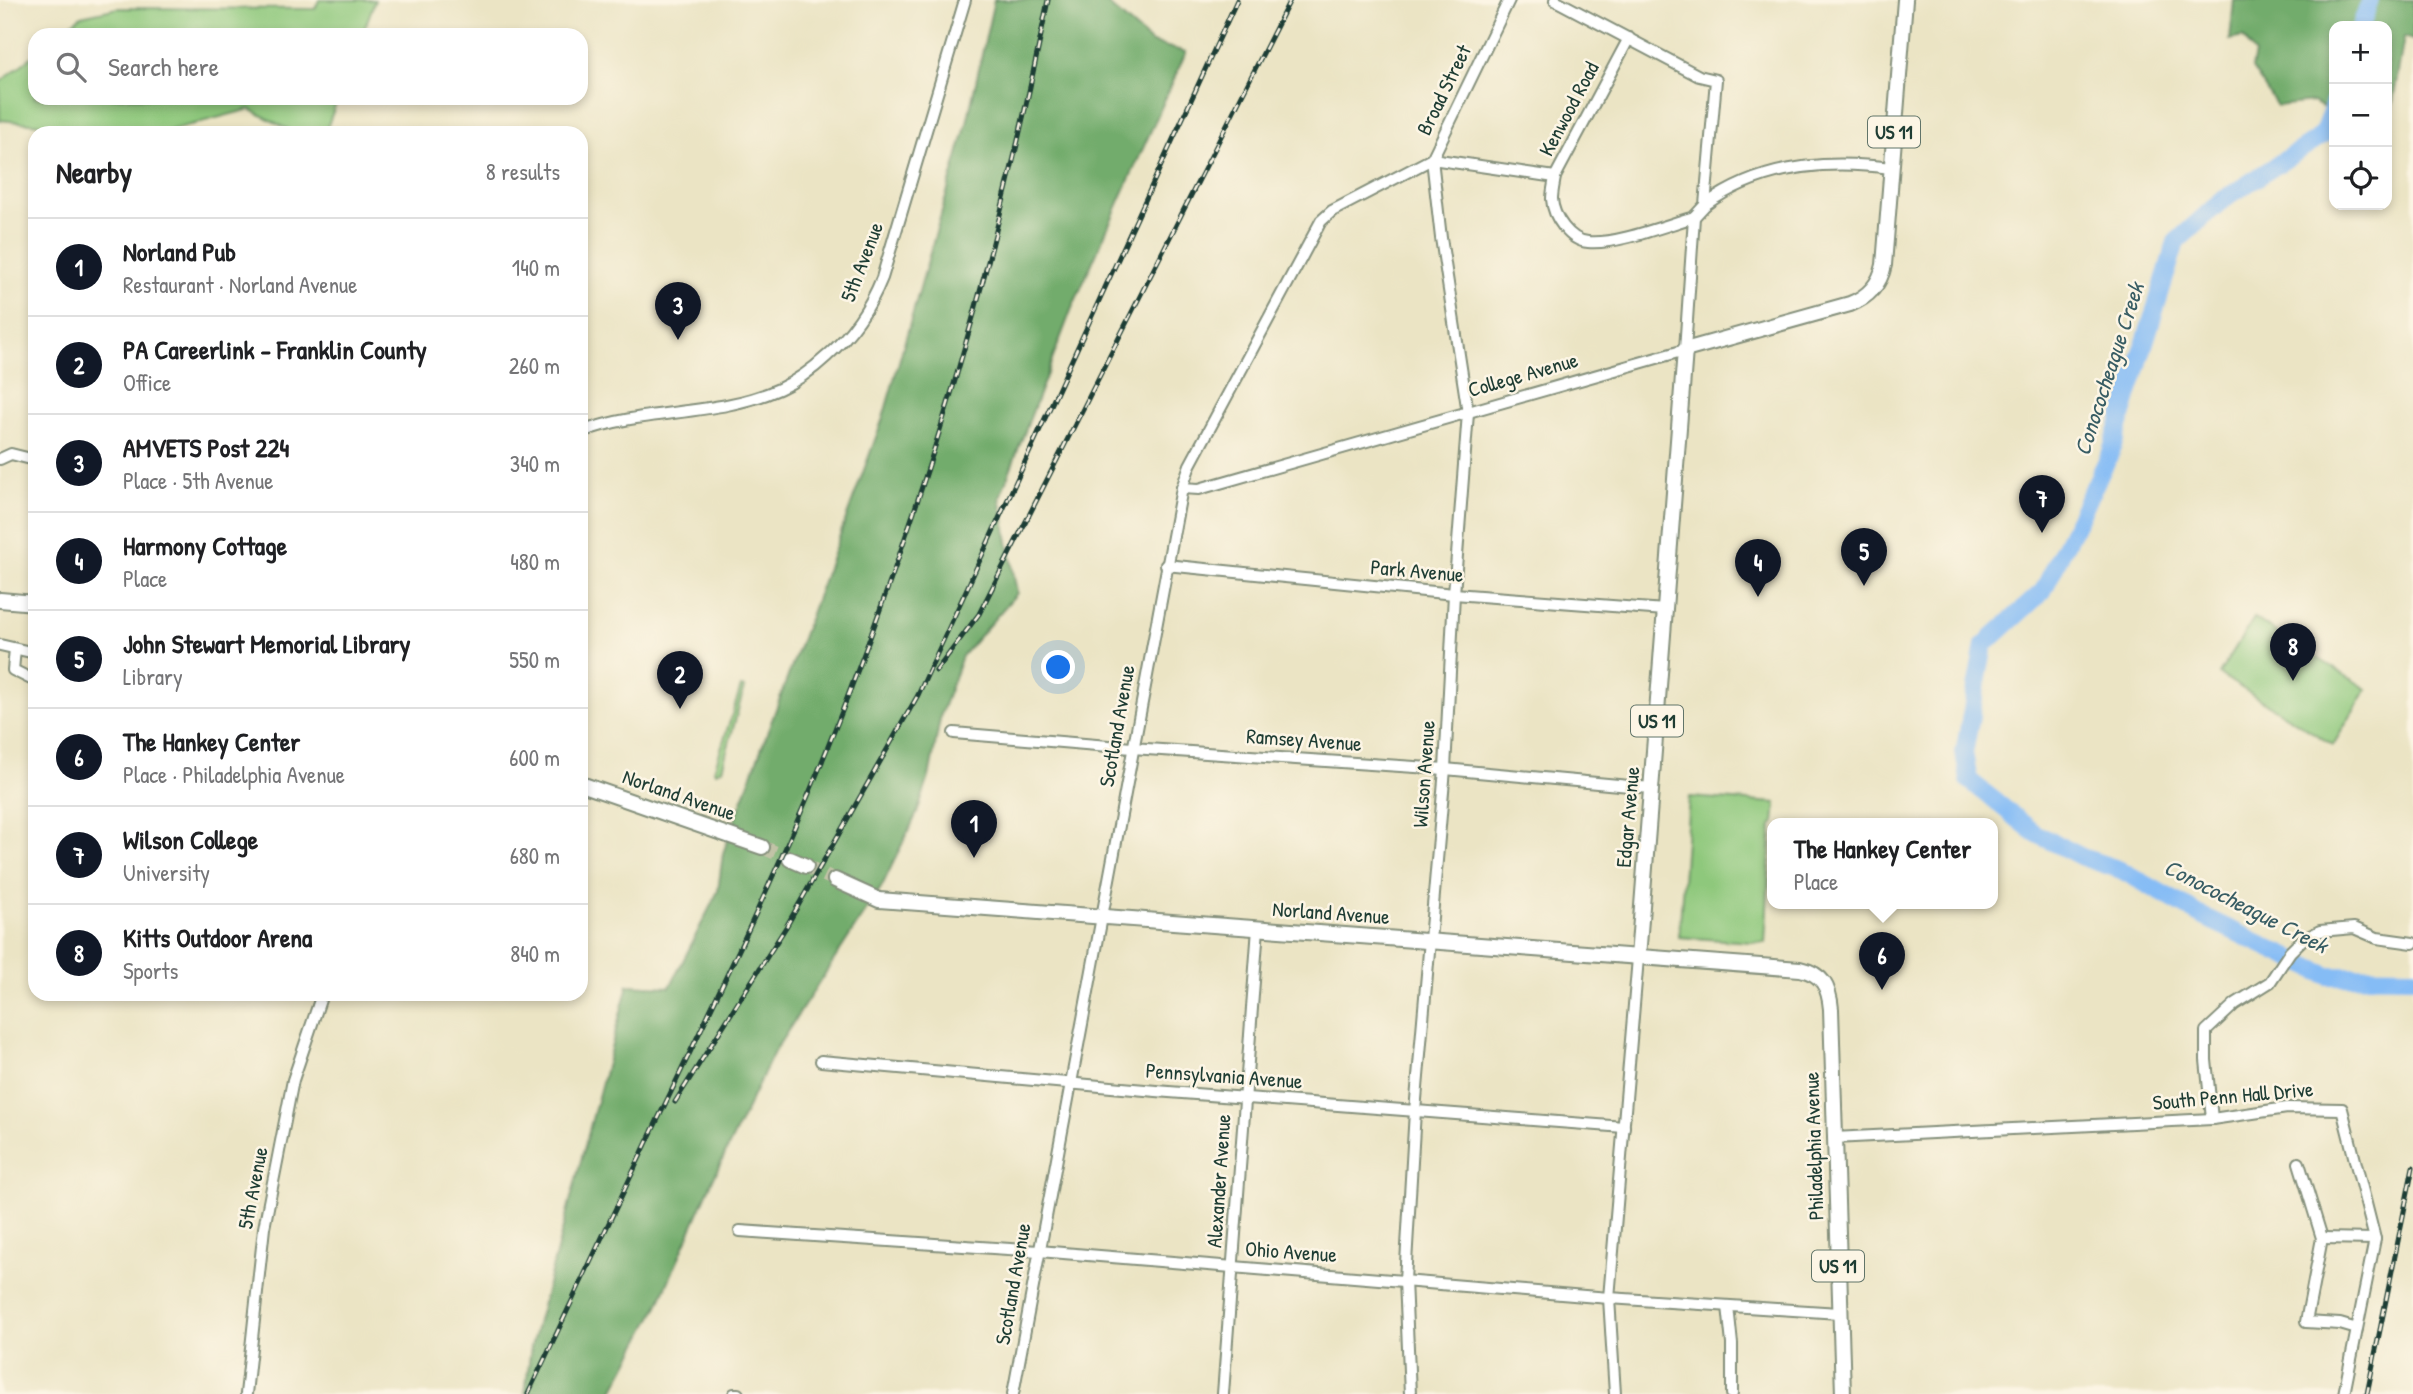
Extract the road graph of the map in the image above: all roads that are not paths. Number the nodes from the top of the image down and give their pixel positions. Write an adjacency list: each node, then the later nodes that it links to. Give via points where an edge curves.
1 (965, 0): 13 (street, 5th Avenue, via 882,278 847,336 812,369 766,394)
2 (1509, 0): 6 (street, Broad Street)
3 (1555, 0): 5 (street)
4 (1905, 0): 7 (main road, US 11)
5 (1629, 38): 8 (street, Kenwood Road); 9 (street, via 1699,76 1716,80)
6 (1432, 159): 8 (street); 12 (street, Wilson Avenue); 16 (street, Scotland Avenue, via 1321,221)
7 (1891, 168): 9 (street, via 1847,163 1788,168 1734,187); 11 (main road, College Avenue / US 11, via 1884,265 1872,290 1850,304)
8 (1555, 177): 10 (street, Kenwood Road, via 1552,201 1559,220 1585,243 1605,242)
9 (1705, 205): 10 (street)
10 (1694, 217): 11 (street, Edgar Avenue)
11 (1685, 350): 12 (street, College Avenue); 21 (main road, Edgar Avenue / US 11)
12 (1468, 413): 16 (street, College Avenue, via 1199,489); 18 (street, Wilson Avenue)
13 (588, 430)
14 (28, 458): 15 (street, via 11,454)
15 (0, 459)
16 (1182, 488): 17 (street, Scotland Avenue)
17 (1166, 565): 18 (street, Park Avenue); 27 (street, Scotland Avenue)
18 (1454, 594): 21 (street, Park Avenue); 28 (street, Wilson Avenue)
19 (0, 600): 20 (main road)
20 (28, 602)
21 (1665, 610): 30 (main road, Edgar Avenue / US 11)
22 (0, 645): 23 (street)
23 (15, 649): 24 (street); 25 (street, via 13,670)
24 (28, 652)
25 (28, 678)
26 (954, 733): 27 (street, Ramsey Avenue)
27 (1132, 748): 28 (street, Ramsey Avenue); 35 (street, Scotland Avenue)
28 (1445, 768): 30 (street, Ramsey Avenue); 37 (street, Wilson Avenue)
29 (588, 786): 31 (main road, Norland Avenue)
30 (1651, 788): 39 (main road, Edgar Avenue / US 11)
31 (762, 847)
32 (790, 859): 33 (main road)
33 (806, 866)
34 (835, 880): 35 (main road, Norland Avenue, via 880,900)
35 (1102, 918): 36 (main road, Norland Avenue); 43 (street, Scotland Avenue)
36 (1258, 928): 37 (main road, Norland Avenue); 44 (street, Alexander Avenue)
37 (1431, 941): 39 (main road, Norland Avenue); 45 (street, Wilson Avenue)
38 (2413, 943): 46 (street, via 2377,938 2354,928 2320,931 2302,940 2273,978 2206,1031)
39 (1638, 958): 40 (main road, Norland Avenue / US 11, via 1800,969); 47 (street, Edgar Avenue)
40 (1825, 983): 48 (main road, Philadelphia Avenue / US 11, via 1831,1009)
41 (320, 1001): 60 (street, 5th Avenue, via 293,1080 264,1228)
42 (821, 1061): 43 (street, Pennsylvania Avenue)
43 (1070, 1083): 44 (street, Pennsylvania Avenue); 53 (street, Scotland Avenue)
44 (1244, 1098): 45 (street, Pennsylvania Avenue); 54 (street, Alexander Avenue)
45 (1415, 1111): 47 (street, Pennsylvania Avenue); 55 (street, Wilson Avenue)
46 (2212, 1119): 48 (street, South Penn Hall Drive); 52 (street, South Penn Hall Drive, via 2287,1108 2342,1109)
47 (1624, 1127): 56 (street, Edgar Avenue)
48 (1834, 1138): 58 (main road, Philadelphia Avenue / US 11)
49 (2299, 1163): 51 (street)
50 (740, 1231): 53 (street, Ohio Avenue)
51 (2322, 1238): 52 (street); 59 (street, via 2306,1322)
52 (2375, 1239): 59 (street, South Penn Hall Drive)
53 (1039, 1251): 54 (street, Ohio Avenue); 61 (street, Scotland Avenue)
54 (1233, 1267): 55 (street, Ohio Avenue); 62 (street, Alexander Avenue)
55 (1405, 1280): 56 (street, Ohio Avenue); 63 (street, Wilson Avenue)
56 (1609, 1298): 57 (street, Ohio Avenue); 64 (street, Edgar Avenue)
57 (1728, 1306): 58 (street, Ohio Avenue); 65 (street)
58 (1839, 1313): 66 (main road, Philadelphia Avenue / US 11)
59 (2357, 1329): 67 (street, South Penn Hall Drive)
60 (246, 1394)
61 (1013, 1394)
62 (1223, 1394)
63 (1410, 1394)
64 (1615, 1394)
65 (1732, 1394)
66 (1843, 1394)
67 (2344, 1394)

